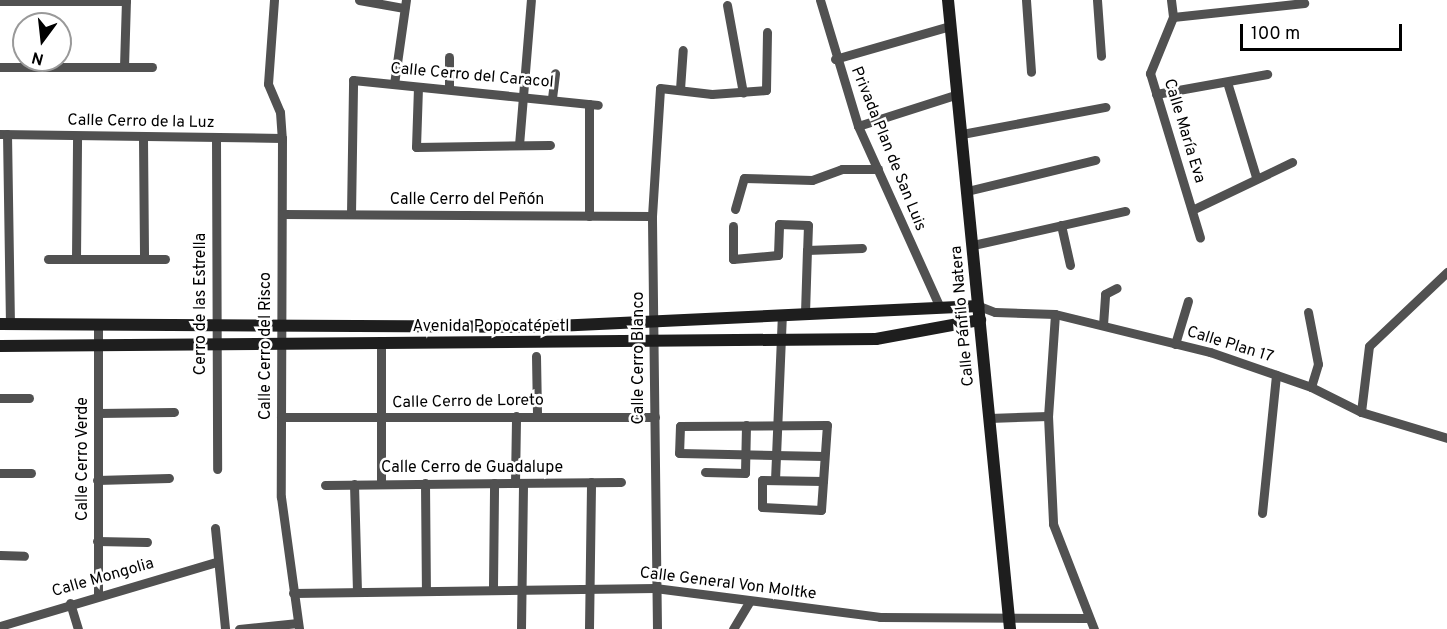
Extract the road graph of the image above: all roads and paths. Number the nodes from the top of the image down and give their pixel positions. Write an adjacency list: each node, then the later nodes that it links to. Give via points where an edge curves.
1 (126, 0): 9 (street); 22 (street)
2 (358, 0): 12 (street)
3 (531, 0): 35 (street)
4 (820, 0): 20 (street, Privada Plan de San Luis)
5 (948, 0): 15 (street, Calle Pánfilo Natera)
6 (1026, 0): 24 (street)
7 (1097, 0): 18 (street)
8 (1171, 0): 14 (street, Calle María Eva)
9 (0, 1)
10 (274, 1): 44 (street, Calle Cerro del Risco, via 268,84)
11 (1304, 3): 14 (street)
12 (405, 4): 28 (street)
13 (727, 5): 32 (street)
14 (1173, 17): 34 (street, Calle María Eva, via 1150,73)
15 (950, 26): 20 (street); 33 (street, Calle Pánfilo Natera)
16 (767, 32): 32 (street, via 766,90)
17 (683, 50): 31 (street)
18 (1101, 56)
19 (449, 57): 30 (street)
20 (835, 59): 38 (street, Privada Plan de San Luis)
21 (0, 67): 22 (street)
22 (124, 67): 23 (street)
23 (152, 67)
24 (1031, 72)
25 (555, 73): 36 (street)
26 (1267, 74): 27 (street)
27 (1227, 82): 34 (street); 50 (street)
28 (394, 84): 29 (street, Calle Cerro del Caracol); 56 (street, Calle Cerro del Caracol, via 353,80)
29 (418, 87): 30 (street, Calle Cerro del Caracol); 45 (street, via 416,147)
30 (449, 89): 35 (street, Calle Cerro del Caracol)
31 (680, 89): 32 (street); 58 (street, Calle Cerro Blanco, via 660,88)
32 (743, 93)
33 (958, 94): 38 (street); 40 (street, Calle Pánfilo Natera)
34 (1156, 94): 53 (street, Calle María Eva)
35 (524, 96): 36 (street, Calle Cerro del Caracol); 45 (street)
36 (552, 98): 57 (street, Calle Cerro del Caracol, via 593,105)
37 (1105, 108): 40 (street)
38 (858, 126): 49 (street, Privada Plan de San Luis)
39 (4, 134): 41 (street, Calle Cerro de la Luz); 84 (street)
40 (962, 134): 51 (street, Calle Pánfilo Natera)
41 (77, 136): 42 (street, Calle Cerro de la Luz); 65 (street)
42 (143, 138): 43 (street, Calle Cerro de la Luz); 66 (street)
43 (216, 138): 44 (street, Calle Cerro de la Luz); 86 (street, Cerro de las Estrella)
44 (282, 138): 55 (street, Calle Cerro del Risco)
45 (519, 145): 46 (street)
46 (550, 145)
47 (1095, 160): 51 (street)
48 (1292, 162): 50 (street)
49 (878, 169): 52 (street, via 842,169 812,180 744,178); 73 (street, Privada Plan de San Luis)
50 (1256, 177): 53 (street)
51 (967, 191): 62 (street, Calle Pánfilo Natera)
52 (735, 209)
53 (1192, 210): 61 (street, Calle María Eva)
54 (1125, 211): 59 (street)
55 (282, 214): 56 (street, Calle Cerro del Peñón); 87 (street, Calle Cerro del Risco)
56 (351, 214): 57 (street, Calle Cerro del Peñón)
57 (590, 216): 58 (street, Calle Cerro del Peñón)
58 (652, 216): 82 (street, Calle Cerro Blanco)
59 (1061, 225): 62 (street); 69 (street)
60 (733, 226): 64 (street, via 732,259 778,255 779,224 808,225)
61 (1200, 238)
62 (973, 245): 75 (street, Calle Pánfilo Natera)
63 (862, 248): 64 (street)
64 (807, 250): 78 (street)
65 (76, 259): 66 (street); 68 (street)
66 (144, 259): 67 (street)
67 (165, 259)
68 (48, 260)
69 (1070, 265)
70 (1447, 273): 105 (street, via 1369,346)
71 (1117, 288): 88 (street, via 1105,294)
72 (1188, 302): 94 (street)
73 (939, 305): 74 (street, Avenida Popocatépetl); 78 (street, Avenida Popocatépetl)
74 (955, 306): 75 (street, Avenida Popocatépetl); 83 (street)
75 (979, 306): 76 (street, Calle Plan 17); 81 (street, Calle Pánfilo Natera)
76 (995, 312): 79 (street, Calle Plan 17); 81 (street)
77 (1308, 312): 101 (street, via 1318,364)
78 (804, 313): 80 (street, Avenida Popocatépetl)
79 (1055, 314): 88 (street, Calle Plan 17); 109 (street)
80 (782, 315): 82 (street, Avenida Popocatépetl); 90 (street)
81 (980, 321): 83 (street, Avenida Popocatépetl); 113 (street, Calle Pánfilo Natera)
82 (655, 322): 89 (street, Avenida Popocatépetl); 91 (street, Calle Cerro Blanco)
83 (956, 323): 90 (street, Avenida Popocatépetl, via 876,339)
84 (5, 324): 85 (street, Avenida Popocatépetl)
85 (98, 324): 86 (street, Avenida Popocatépetl); 98 (street, Calle Cerro Verde)
86 (215, 324): 87 (street, Avenida Popocatépetl); 97 (street, Cerro de las Estrella)
87 (280, 324): 89 (street, Avenida Popocatépetl); 95 (street, Calle Cerro del Risco)
88 (1103, 325): 94 (street, Calle Plan 17)
89 (455, 326): 93 (street)
90 (782, 339): 91 (street, Avenida Popocatépetl); 114 (street)
91 (655, 340): 93 (street, Avenida Popocatépetl); 111 (street, Calle Cerro Blanco)
92 (381, 344): 93 (street, Avenida Popocatépetl); 95 (street, Avenida Popocatépetl); 112 (street)
93 (454, 344)
94 (1175, 344): 100 (street, Calle Plan 17)
95 (281, 345): 97 (street, Avenida Popocatépetl); 110 (street, Calle Cerro del Risco)
96 (0, 346): 98 (street, Avenida Popocatépetl)
97 (216, 346): 98 (street, Avenida Popocatépetl); 120 (street, Cerro de las Estrella)
98 (98, 347): 106 (street, Calle Cerro Verde)
99 (536, 356): 107 (street)
100 (1276, 375): 101 (street, Calle Plan 17); 136 (street)
101 (1311, 387): 105 (street, Calle Plan 17)
102 (0, 398): 103 (street)
103 (29, 398)
104 (174, 412): 106 (street)
105 (1361, 412): 116 (street, Calle Plan 17)
106 (98, 413): 125 (street, Calle Cerro Verde)
107 (537, 415): 108 (street, Calle Cerro de Loreto); 111 (street, Calle Cerro de Loreto)
108 (516, 416): 112 (street, Calle Cerro de Loreto); 132 (street)
109 (1048, 416): 113 (street); 153 (street, via 1053,524)
110 (281, 417): 112 (street, Calle Cerro de Loreto); 150 (street, Calle Cerro del Risco, via 281,497)
111 (655, 417): 146 (street, Calle Cerro Blanco)
112 (381, 418): 135 (street)
113 (988, 418): 154 (street, Calle Pánfilo Natera)
114 (777, 424): 115 (street); 118 (street); 119 (street, via 827,425)
115 (746, 425): 117 (street); 117 (street, via 680,426 679,453)
116 (1447, 438)
117 (746, 454): 118 (street); 121 (street, via 745,473)
118 (776, 454): 119 (street); 126 (street)
119 (824, 456): 127 (street)
120 (218, 469)
121 (705, 472)
122 (0, 473): 123 (street)
123 (31, 473)
124 (169, 478): 125 (street)
125 (97, 480): 138 (street, Calle Cerro Verde)
126 (775, 480): 127 (street); 127 (street, via 762,480 762,507 821,510)
127 (823, 481)
128 (591, 482): 129 (street, Calle Cerro de Guadalupe); 132 (street, Calle Cerro de Guadalupe); 145 (street)
129 (621, 482)
130 (425, 483): 131 (street, Calle Cerro de Guadalupe); 135 (street, Calle Cerro de Guadalupe); 144 (street)
131 (494, 483): 132 (street, Calle Cerro de Guadalupe); 143 (street)
132 (519, 483): 147 (street)
133 (325, 484): 134 (street, Calle Cerro de Guadalupe)
134 (354, 484): 135 (street, Calle Cerro de Guadalupe); 148 (street)
135 (381, 484)
136 (1262, 513)
137 (215, 528): 142 (street)
138 (97, 541): 139 (street); 149 (street, Calle Cerro Verde)
139 (147, 542)
140 (0, 555): 141 (street)
141 (24, 555)
142 (216, 562): 149 (street, Calle Mongolia); 158 (street)
143 (493, 587): 144 (street, Calle General Von Moltke); 147 (street, Calle General Von Moltke)
144 (426, 588): 148 (street, Calle General Von Moltke)
145 (589, 588): 146 (street, Calle General Von Moltke); 147 (street, Calle General Von Moltke); 161 (street)
146 (655, 588): 151 (street, Calle General Von Moltke); 162 (street, Calle Cerro Blanco)
147 (522, 589): 160 (street)
148 (357, 592): 150 (street, Calle General Von Moltke)
149 (98, 593): 152 (street, Calle Mongolia)
150 (294, 593): 156 (street, Calle Cerro del Risco)
151 (749, 602): 154 (street, Calle General Von Moltke, via 880,617); 163 (street)
152 (70, 603): 155 (street, Calle Mongolia); 157 (street)
153 (1087, 618): 154 (street, Calle General Von Moltke); 164 (street)
154 (1010, 624)
155 (0, 626)
156 (298, 626): 159 (street)
157 (78, 629)
158 (225, 629)
159 (239, 629)
160 (521, 629)
161 (589, 629)
162 (657, 629)
163 (734, 629)
164 (1094, 629)

